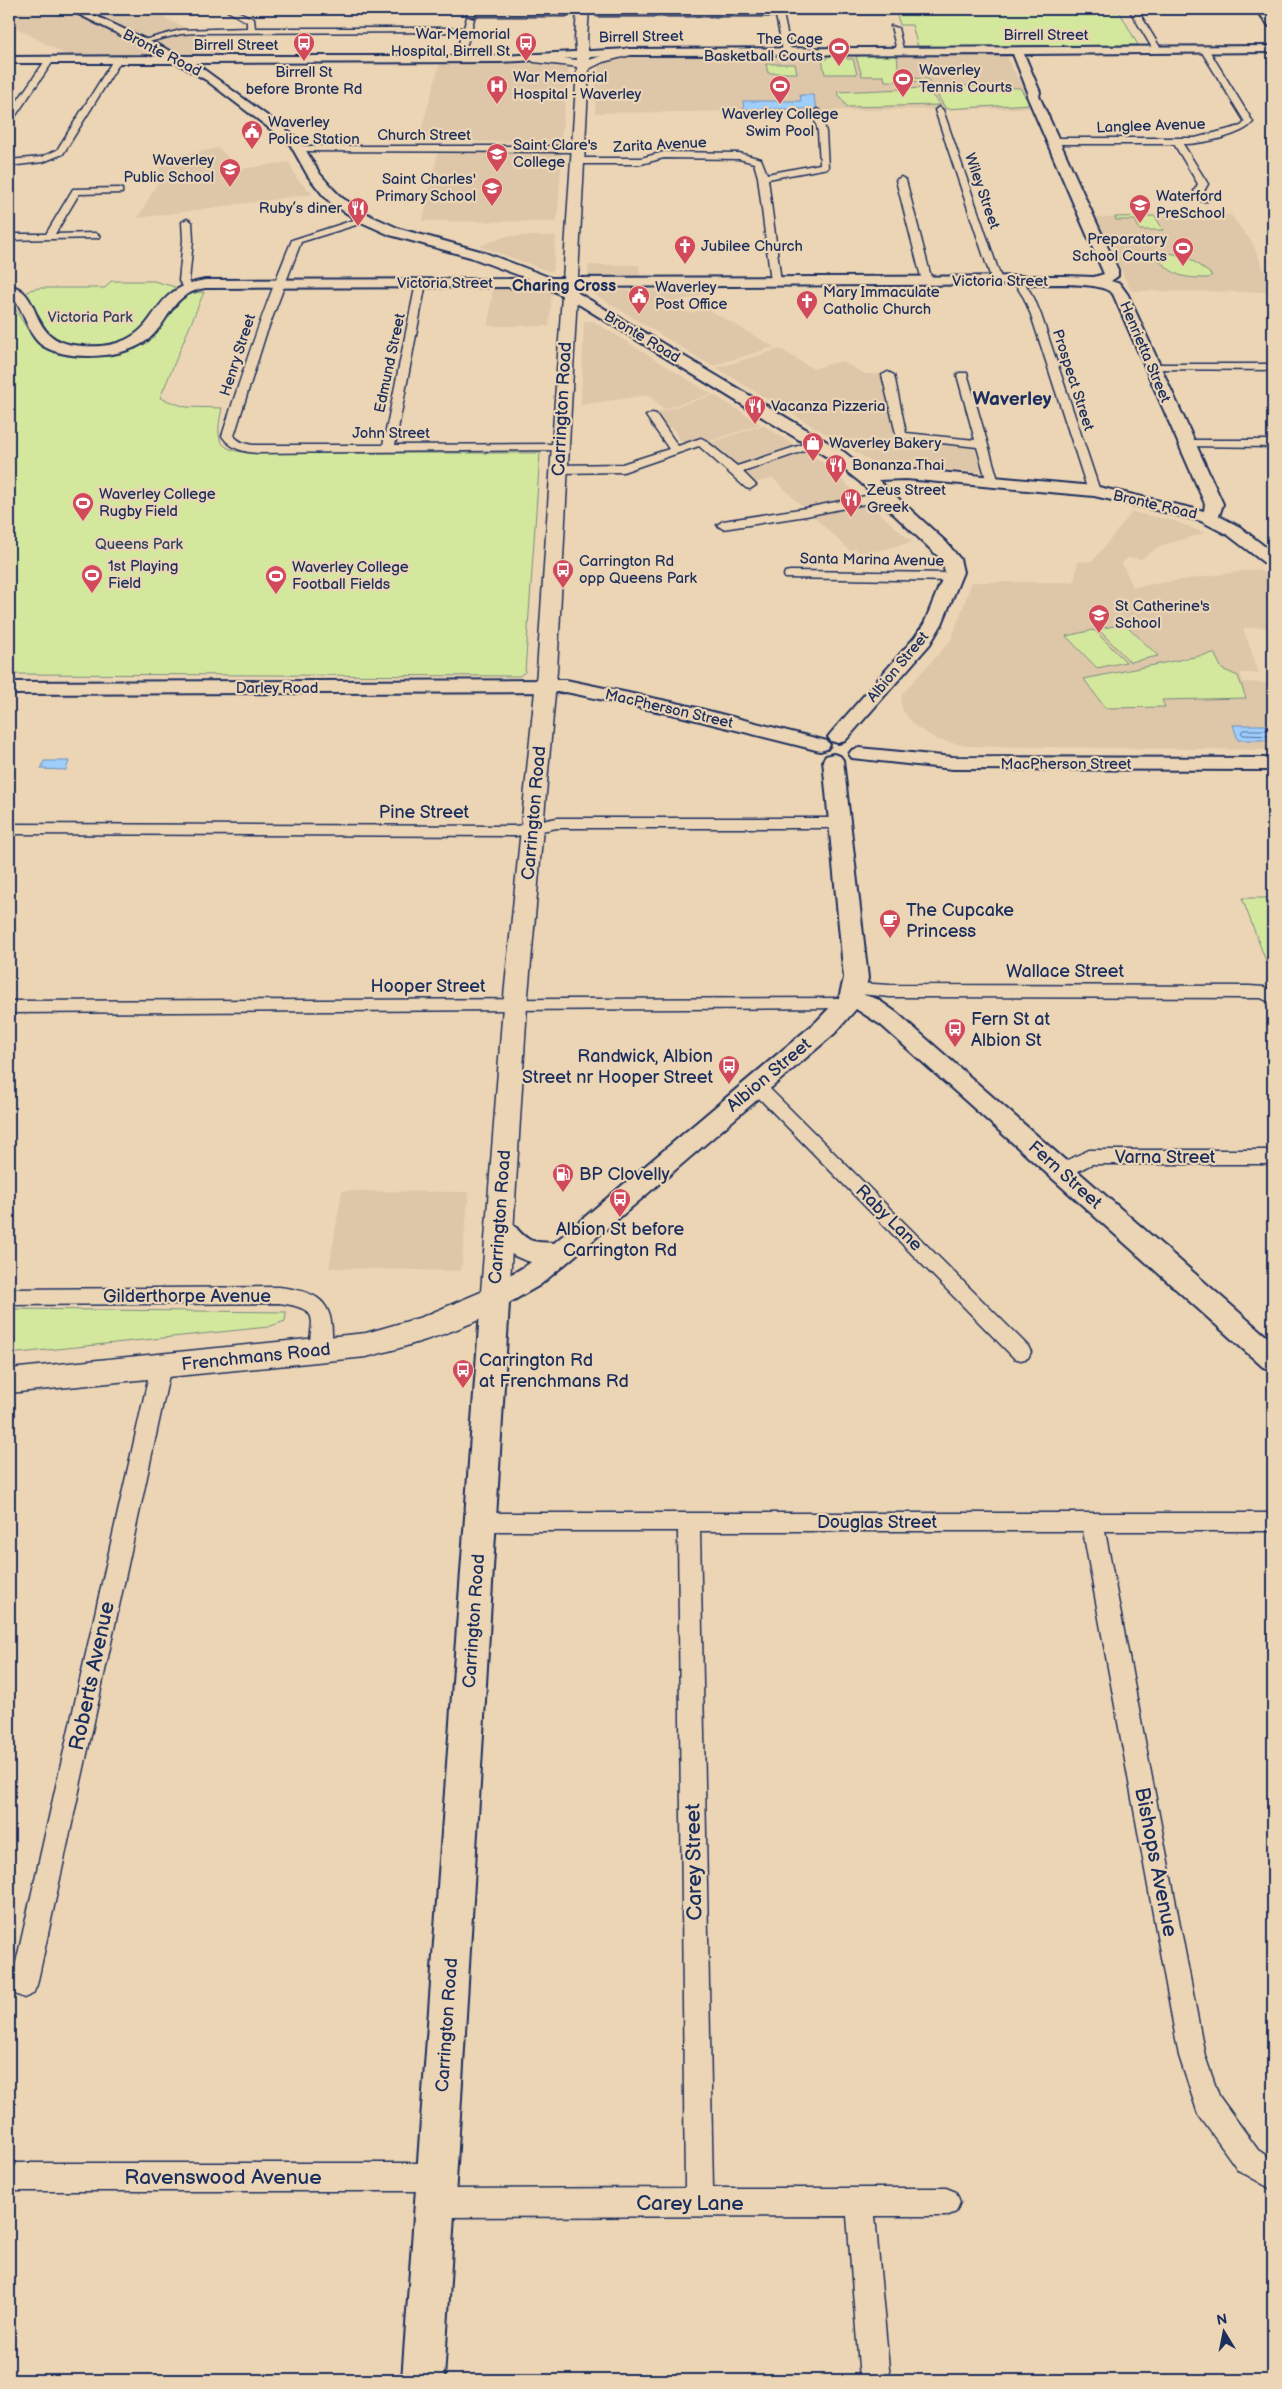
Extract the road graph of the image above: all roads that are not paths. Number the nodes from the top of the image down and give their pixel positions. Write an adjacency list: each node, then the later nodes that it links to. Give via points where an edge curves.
1 (73, 9): 14 (main road, Bronte Road)
2 (228, 9): 12 (street, via 251,21)
3 (583, 9): 29 (main road, Carrington Road)
4 (1133, 9): 15 (street)
5 (1261, 9): 10 (main road)
6 (472, 11): 9 (street); 13 (street)
7 (600, 14): 8 (street)
8 (779, 14): 19 (street)
9 (560, 16)
10 (1273, 24)
11 (894, 28): 20 (street)
12 (251, 30): 13 (street); 14 (street, via 181,32)
13 (466, 30): 23 (street)
14 (140, 42): 27 (main road, Bronte Road)
15 (1157, 49): 16 (main road, Birrell Street); 18 (main road, Birrell Street)
16 (1204, 49): 17 (main road, Birrell Street); 35 (street, Langlee Avenue, via 1249,122 1244,128 1204,140)
17 (1273, 49)
18 (1017, 50): 20 (main road, Birrell Street); 34 (main road, via 1033,96)
19 (788, 51): 20 (main road, Birrell Street); 21 (main road, Birrell Street)
20 (901, 51)
21 (627, 52): 29 (main road)
22 (534, 58): 23 (main road, Birrell Street); 29 (main road)
23 (462, 59): 28 (main road, Birrell Street)
24 (9, 60): 25 (main road, Birrell Street)
25 (50, 60): 26 (main road, Birrell Street); 33 (street)
26 (118, 60): 27 (main road, Birrell Street); 39 (street, via 64,148 55,156)
27 (177, 60): 28 (main road, Birrell Street); 30 (main road, Bronte Road)
28 (223, 60): 30 (main road, via 204,66)
29 (582, 63): 38 (main road, Carrington Road)
30 (201, 72): 36 (main road, Bronte Road)
31 (940, 110): 51 (street, Wiley Street)
32 (817, 112): 41 (street, via 825,166)
33 (9, 119)
34 (1054, 141): 35 (street, Langlee Avenue); 56 (main road, via 1111,270 1111,276)
35 (1177, 141): 44 (street, via 1203,184 1199,191)
36 (300, 148): 38 (street, Church Street); 45 (main road, Bronte Road, via 314,176 328,192)
37 (9, 154): 39 (street, via 33,155)
38 (577, 155): 41 (street, Zarita Avenue, via 640,161 664,155 739,156 758,162); 59 (main road, Carrington Road)
39 (38, 159): 40 (street)
40 (9, 163)
41 (762, 177): 53 (street)
42 (901, 180): 50 (street)
43 (119, 191): 47 (street, via 76,191)
44 (1204, 199)
45 (366, 219): 55 (main road, Bronte Road, via 395,232 515,267); 57 (street, Henry Street, via 297,240)
46 (187, 222): 58 (street, via 184,281)
47 (49, 236): 48 (street); 49 (street)
48 (95, 236)
49 (9, 237)
50 (927, 281): 51 (main road, Victoria Street); 53 (main road, Victoria Street)
51 (997, 281): 52 (main road, Victoria Street)
52 (1018, 281): 56 (main road, Victoria Street); 82 (street, Prospect Street, via 1036,315)
53 (776, 282): 59 (main road, Victoria Street)
54 (421, 283): 55 (main road, Victoria Street); 57 (main road, Victoria Street); 74 (street, Edmund Street)
55 (550, 283): 59 (main road, Bronte Road)
56 (1092, 283): 63 (main road, Henrietta Street, via 1110,285 1118,290)
57 (278, 284): 58 (main road, Victoria Street, via 205,284); 68 (street, Henry Street)
58 (189, 288): 60 (main road, via 172,297 148,331 137,340 106,349 84,351 54,346 42,338 21,298)
59 (568, 288): 61 (main road, Bronte Road); 62 (main road, Carrington Road)
60 (9, 289)
61 (606, 315): 62 (main road, via 585,315); 69 (main road, Bronte Road)
62 (567, 322): 73 (main road, Carrington Road)
63 (1152, 367): 64 (street); 71 (main road, Henrietta Street)
64 (1273, 367)
65 (888, 374): 70 (street, via 901,436)
66 (963, 375): 70 (street)
67 (652, 416): 75 (street)
68 (228, 436): 74 (street, John Street, via 239,446 249,448)
69 (817, 444): 77 (street); 78 (main road, Bronte Road)
70 (981, 444): 79 (street)
71 (1186, 444): 72 (street); 84 (main road, Henrietta Street, via 1214,504 1213,512)
72 (1273, 444)
73 (560, 448): 74 (street, John Street); 76 (main road, Carrington Road)
74 (388, 449)
75 (676, 451): 76 (street, via 623,468); 77 (street, via 701,442)
76 (559, 469): 90 (main road, Carrington Road)
77 (735, 471): 80 (street)
78 (866, 478): 79 (main road, Bronte Road, via 893,474); 83 (main road)
79 (993, 483): 81 (main road, Bronte Road)
80 (750, 485)
81 (1060, 489): 82 (main road, Bronte Road); 86 (main road, Bronte Road, via 1185,517)
82 (1094, 491): 84 (main road, Bronte Road)
83 (884, 496): 85 (street); 89 (main road, via 946,553 953,566)
84 (1207, 517): 86 (main road, Bronte Road, via 1234,531)
85 (723, 525)
86 (1244, 541): 87 (main road, Bronte Road)
87 (1273, 561)
88 (790, 575): 89 (street, Santa Marina Avenue)
89 (953, 577): 92 (main road, Albion Street, via 923,640)
90 (546, 686): 91 (main road, Darley Road); 93 (main road, MacPherson Street, via 572,687 672,708); 97 (main road, Carrington Road)
91 (9, 688)
92 (838, 737): 93 (main road, via 827,739); 94 (main road, via 856,742 861,749)
93 (827, 752): 94 (main road, MacPherson Street, via 847,760); 96 (main road)
94 (859, 754): 95 (main road, MacPherson Street, via 953,763)
95 (1273, 764)
96 (838, 824): 97 (street, Pine Street, via 557,823); 99 (main road)
97 (532, 828): 98 (street, Pine Street, via 516,831); 102 (main road, Carrington Road)
98 (9, 829)
99 (852, 997): 100 (street, Wallace Street, via 890,991 1249,992 1264,993); 102 (street, Hooper Street); 103 (main road, Albion Street, via 826,1027); 105 (main road, Fern Street, via 889,1019)
100 (1273, 998)
101 (9, 1006): 102 (street, Hooper Street)
102 (515, 1006): 106 (main road, Carrington Road)
103 (756, 1085): 107 (main road, Albion Street); 111 (street, Raby Lane)
104 (1273, 1157): 105 (street, Varna Street, via 1089,1157)
105 (1061, 1171): 112 (main road, Fern Street)
106 (499, 1226): 107 (main road, via 511,1242 525,1251); 109 (main road, Carrington Road)
107 (560, 1253): 109 (main road, Albion Street, via 530,1278)
108 (9, 1297): 110 (street, Gilderthorpe Avenue, via 301,1297 313,1303 320,1313)
109 (495, 1298): 110 (main road, Frenchmans Road, via 396,1338); 115 (main road, Carrington Road)
110 (321, 1351): 113 (main road, Frenchmans Road)
111 (1021, 1352)
112 (1273, 1359)
113 (161, 1366): 114 (main road, Frenchmans Road); 119 (street, Roberts Avenue)
114 (9, 1381)
115 (481, 1522): 116 (street, Douglas Street); 122 (main road, Carrington Road)
116 (690, 1522): 117 (street, Douglas Street); 124 (street, Carey Street)
117 (1092, 1522): 118 (street, Douglas Street); 120 (street, Bishops Avenue, via 1192,2056 1208,2104 1248,2160)
118 (1273, 1522)
119 (24, 1986)
120 (1273, 2176)
121 (9, 2177): 122 (street, Ravenswood Avenue)
122 (435, 2190): 124 (street, Carey Lane); 126 (main road, Carrington Road)
123 (946, 2202): 125 (street, Carey Lane)
124 (699, 2203): 125 (street, Carey Lane)
125 (860, 2203): 127 (street)
126 (422, 2380)
127 (875, 2380)

